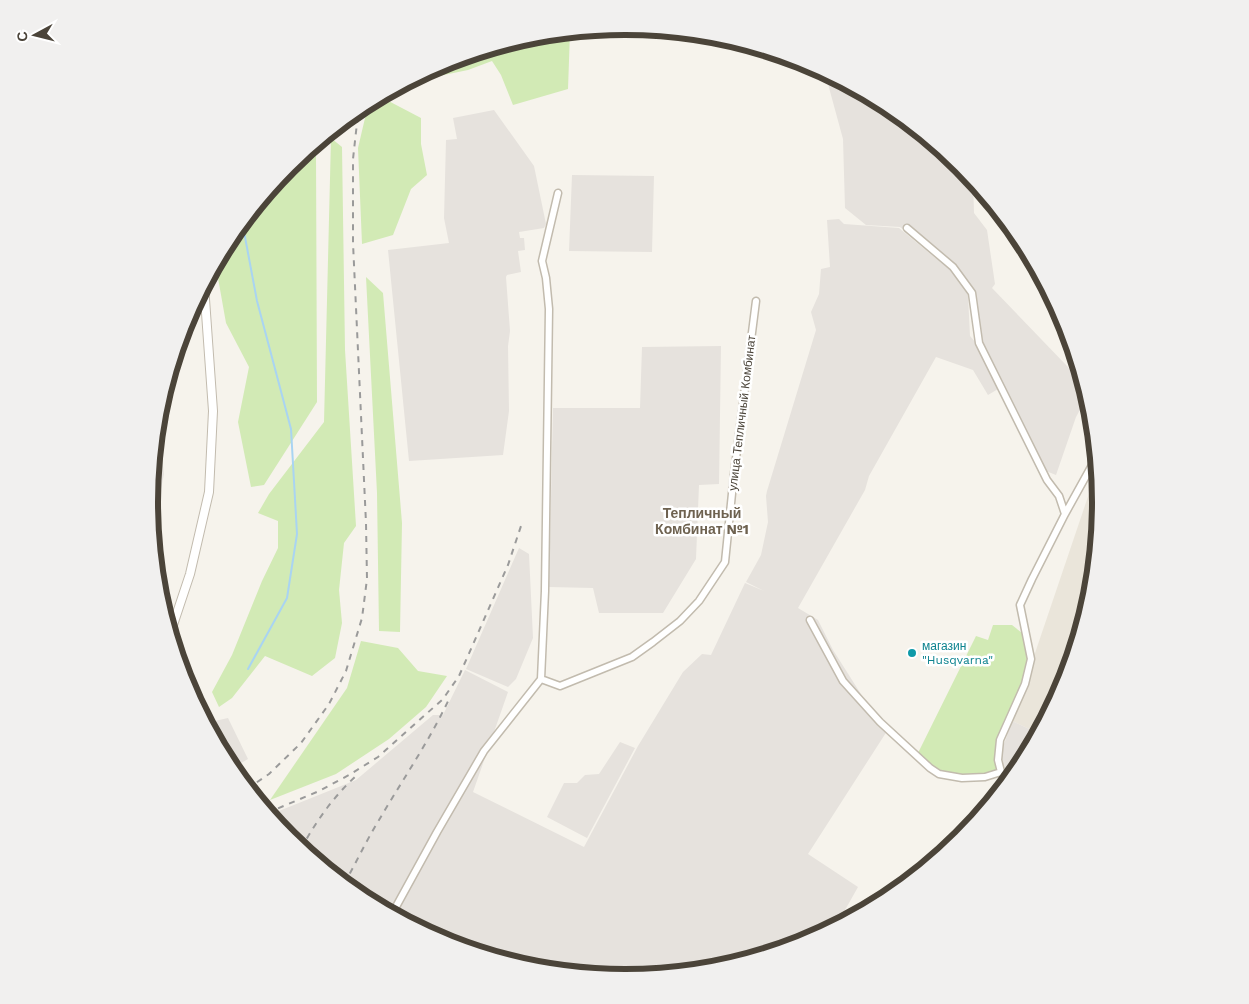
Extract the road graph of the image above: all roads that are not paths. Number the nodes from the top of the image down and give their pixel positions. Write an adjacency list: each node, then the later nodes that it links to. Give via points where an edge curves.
1 (558, 193): 9 (street, via 542,261 549,309 546,591)
2 (907, 228): 6 (street, via 953,266 972,293 979,343 1047,480 1059,496)
3 (205, 297): 8 (street, via 213,411 209,492 190,574)
4 (756, 301): 9 (street, улица Тепличный Комбинат, via 726,562 699,601 680,621 632,658 560,686)
5 (1091, 468): 6 (street)
6 (1065, 514): 10 (street, via 1020,605 1031,659 1025,684 1000,740 998,760)
7 (810, 620): 10 (street, via 843,680 880,722 930,768 939,774 962,778 985,777)
8 (173, 624)
9 (541, 680): 12 (street, via 484,752)
10 (1001, 772): 11 (street)
11 (1003, 775)
12 (395, 908)

